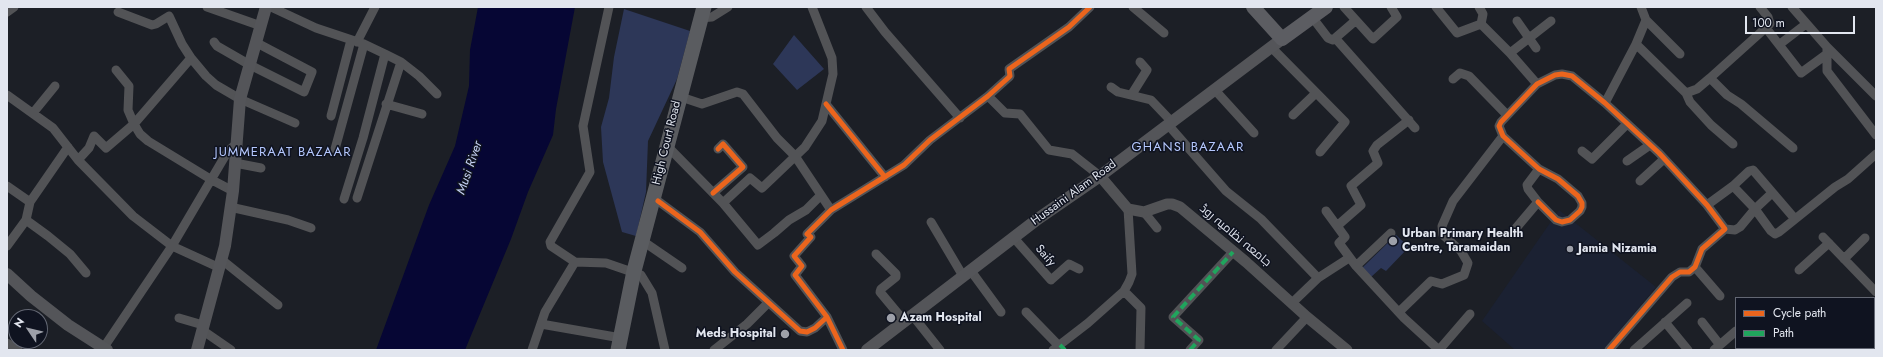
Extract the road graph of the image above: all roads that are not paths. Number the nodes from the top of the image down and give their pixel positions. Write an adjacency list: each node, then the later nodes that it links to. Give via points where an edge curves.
1 (14, 7): 21 (street)
2 (208, 7): 32 (street)
3 (266, 7): 32 (main road)
4 (271, 7): 38 (street, via 316,28)
5 (375, 7): 38 (street)
6 (609, 7): 145 (street, via 582,126 590,172 550,242 551,246)
7 (728, 7): 24 (street, via 712,17)
8 (812, 7): 70 (street, via 832,58 833,74)
9 (866, 7): 76 (street)
10 (1090, 7): 64 (street, via 1069,27 1009,69 1010,76)
11 (1133, 7): 34 (street)
12 (1253, 7): 40 (main road)
13 (1326, 7): 25 (main road)
14 (1344, 7): 27 (street)
15 (1436, 7): 30 (street, via 1457,33)
16 (1479, 7): 30 (street, via 1484,14)
17 (1641, 7): 26 (street)
18 (1760, 7): 33 (street, via 1770,24)
19 (1792, 7): 31 (street)
20 (1395, 8): 27 (street, via 1397,17 1373,39)
21 (7, 12)
22 (118, 12): 23 (street, via 152,25)
23 (168, 12): 48 (street)
24 (705, 12): 66 (highway, High Court Road); 153 (highway, High Court Road)
25 (1312, 17): 36 (street, via 1328,38); 40 (main road)
26 (1646, 20): 41 (street); 47 (street)
27 (1355, 21): 36 (street)
28 (1517, 21): 35 (street)
29 (1551, 21): 35 (street)
30 (1481, 24): 45 (street)
31 (1806, 24): 42 (street); 44 (street)
32 (261, 26): 39 (main road)
33 (1766, 28): 42 (street); 53 (street)
34 (1164, 33)
35 (1529, 37): 43 (street); 45 (street)
36 (1336, 39): 77 (street)
37 (214, 42): 51 (street)
38 (357, 42): 46 (street); 75 (street); 91 (street)
39 (257, 43): 51 (main road); 51 (street, via 312,72 304,92)
40 (1277, 43): 58 (main road, Hussaini Alam Road); 59 (street)
41 (1636, 44): 60 (street); 68 (street)
42 (1780, 44): 44 (street, via 1802,73)
43 (1536, 48)
44 (1827, 51): 65 (street); 84 (street, via 1827,72)
45 (1510, 52): 55 (street)
46 (385, 54): 49 (street); 115 (street)
47 (1680, 54)
48 (191, 58): 67 (street, via 216,85); 79 (street)
49 (401, 62): 61 (street); 69 (street)
50 (1140, 62): 62 (street, via 1147,70)
51 (250, 65): 67 (main road)
52 (116, 70): 79 (street, via 129,86 128,110)
53 (1710, 78): 60 (street, via 1697,89); 90 (street, via 1727,95)
54 (1453, 79): 74 (street, via 1460,73 1469,76)
55 (1538, 84): 68 (street, via 1555,75 1572,76); 74 (street)
56 (55, 86): 71 (street)
57 (1111, 87): 62 (street, via 1118,92)
58 (1214, 89): 80 (main road, Hussaini Alam Road); 83 (street)
59 (1316, 93): 73 (street); 95 (street, via 1345,122)
60 (1686, 93): 87 (street, via 1690,102 1711,125)
61 (437, 94)
62 (1132, 94): 80 (street, via 1151,100)
63 (7, 95): 71 (street)
64 (988, 96): 76 (street); 104 (street, via 1005,113 1020,114 1049,150 1072,154)
65 (1876, 96)
66 (684, 98): 93 (highway, High Court Road); 97 (street, via 702,104 738,92 743,94 777,138)
67 (240, 99): 78 (street); 86 (main road)
68 (1605, 103): 81 (street)
69 (386, 104): 72 (street); 114 (street)
70 (826, 104): 97 (street, via 822,121 805,147); 105 (street)
71 (33, 113): 89 (street, via 53,128)
72 (422, 114)
73 (1293, 114)
74 (1507, 115): 85 (street, via 1499,126)
75 (331, 116)
76 (960, 118): 105 (street)
77 (1409, 120): 82 (street); 130 (street, via 1377,145 1373,151 1378,163 1351,186 1361,202 1359,208)
78 (295, 123)
79 (134, 124): 99 (street, via 106,148 94,136 89,148); 106 (street, via 148,141)
80 (1166, 124): 104 (main road, Hussaini Alam Road); 156 (street, via 1226,191 1262,220)
81 (1627, 124): 88 (street); 94 (street, via 1592,159)
82 (1415, 128)
83 (1254, 133)
84 (1876, 135)
85 (1503, 136): 103 (street); 166 (street, via 1453,201 1442,226 1443,235 1461,251 1468,263 1464,275 1448,283 1431,281)
86 (237, 143): 101 (main road); 106 (street, via 228,151)
87 (1733, 144)
88 (1650, 145): 98 (street); 100 (street)
89 (68, 147): 99 (street); 116 (street)
90 (1793, 148)
91 (335, 149)
92 (718, 149): 111 (street, via 724,144 743,167)
93 (671, 150): 111 (street); 117 (highway, High Court Road)
94 (1582, 151)
95 (1320, 152)
96 (1876, 154): 127 (street, via 1848,179)
97 (795, 156): 113 (street); 119 (street, via 762,188 750,178)
98 (1664, 159): 107 (street); 120 (street)
99 (78, 160): 140 (street, via 133,216)
100 (1627, 161)
101 (235, 164): 102 (street); 110 (main road)
102 (261, 168)
103 (1539, 169): 118 (street, via 1527,185); 118 (street, via 1578,196 1582,207 1570,220 1562,222 1556,220)
104 (1100, 176): 122 (street); 136 (main road, Hussaini Alam Road)
105 (885, 178): 124 (street)
106 (212, 180): 110 (street); 140 (street)
107 (1640, 181)
108 (7, 186): 116 (street)
109 (1733, 186): 112 (street, via 1753,170); 120 (street); 123 (street)
110 (233, 191): 121 (main road)
111 (713, 193): 119 (street)
112 (1772, 193): 123 (street); 127 (street)
113 (821, 195): 119 (street, via 806,210 758,245); 124 (street)
114 (357, 198)
115 (344, 199)
116 (30, 202): 128 (street)
117 (658, 202): 138 (highway, High Court Road); 160 (street, via 700,232 735,272)
118 (1538, 202): 135 (street)
119 (723, 203)
120 (1707, 205): 133 (street)
121 (230, 207): 131 (street); 146 (main road)
122 (1128, 209): 126 (street, جامعہ نظامیہ روڈ); 157 (street, via 1132,274)
123 (1754, 209): 127 (street, via 1775,234); 133 (street, via 1736,230)
124 (831, 210): 168 (street, via 807,234 811,237 794,256 802,266 796,275)
125 (1326, 211): 130 (street)
126 (1144, 212): 132 (street); 141 (street, جامعہ نظامیہ روڈ, via 1168,204 1176,205)
127 (1794, 219)
128 (26, 220): 139 (street); 152 (street, via 70,254)
129 (931, 222): 155 (street)
130 (1337, 226): 143 (street, via 1345,237 1339,243)
131 (311, 228)
132 (1157, 228)
133 (1725, 229): 148 (street, via 1702,249)
134 (1391, 233): 147 (street)
135 (1511, 234)
136 (1014, 238): 150 (street, Saify, via 1051,280 1069,264); 155 (main road, Hussaini Alam Road)
137 (1865, 238): 144 (street)
138 (647, 244): 149 (street); 153 (highway, High Court Road)
139 (7, 246)
140 (172, 246): 146 (street); 181 (street)
141 (1233, 252): 161 (street, جامعہ نظامیہ روڈ); 195 (street, via 1173,317 1199,340)
142 (876, 254): 171 (street, via 896,274 880,292)
143 (1349, 258): 147 (street); 156 (street)
144 (1844, 259): 151 (street, via 1826,240); 158 (street)
145 (575, 262): 153 (street, via 606,263); 174 (street, via 545,312)
146 (221, 264): 163 (street); 175 (main road)
147 (1356, 266): 166 (street)
148 (1695, 267): 159 (street); 183 (street, via 1689,272 1680,272 1672,277)
149 (682, 268)
150 (1079, 269)
151 (1799, 270)
152 (86, 273)
153 (637, 273): 178 (highway, High Court Road); 189 (street, via 652,293)
154 (7, 274): 181 (main road, via 30,296)
155 (967, 274): 164 (street); 171 (main road, Hussaini Alam Road)
156 (1318, 278): 161 (street)
157 (1124, 291): 180 (street); 194 (street, via 1141,308)
158 (1876, 292)
159 (1720, 296)
160 (768, 303): 168 (street, via 800,330 807,332); 190 (street, via 747,324)
161 (1292, 303): 169 (street, جامعہ نظامیہ روڈ)
162 (1688, 303): 172 (street)
163 (278, 305)
164 (1001, 312)
165 (1026, 312): 180 (street)
166 (1400, 312): 197 (street)
167 (1470, 314): 197 (street)
168 (827, 317): 191 (street)
169 (1307, 317): 182 (street, جامعہ نظامیہ روڈ); 196 (street)
170 (179, 318): 175 (street)
171 (909, 319): 192 (main road, Hussaini Alam Road); 193 (street)
172 (1665, 322): 184 (street); 198 (street)
173 (1702, 322): 179 (street)
174 (541, 324): 178 (street); 188 (street)
175 (203, 328): 186 (main road); 187 (street)
176 (1735, 332): 179 (street)
177 (7, 343): 185 (street)
178 (621, 346)
179 (1717, 347)
180 (1059, 348)
181 (104, 349)
182 (1343, 349)
183 (1613, 349)
184 (1685, 349)
185 (18, 350)
186 (197, 350)
187 (231, 350)
188 (532, 350)
189 (666, 350)
190 (714, 350)
191 (844, 350)
192 (867, 350)
193 (940, 350)
194 (1140, 350)
195 (1190, 350)
196 (1276, 350)
197 (1439, 350)
198 (1634, 350)

